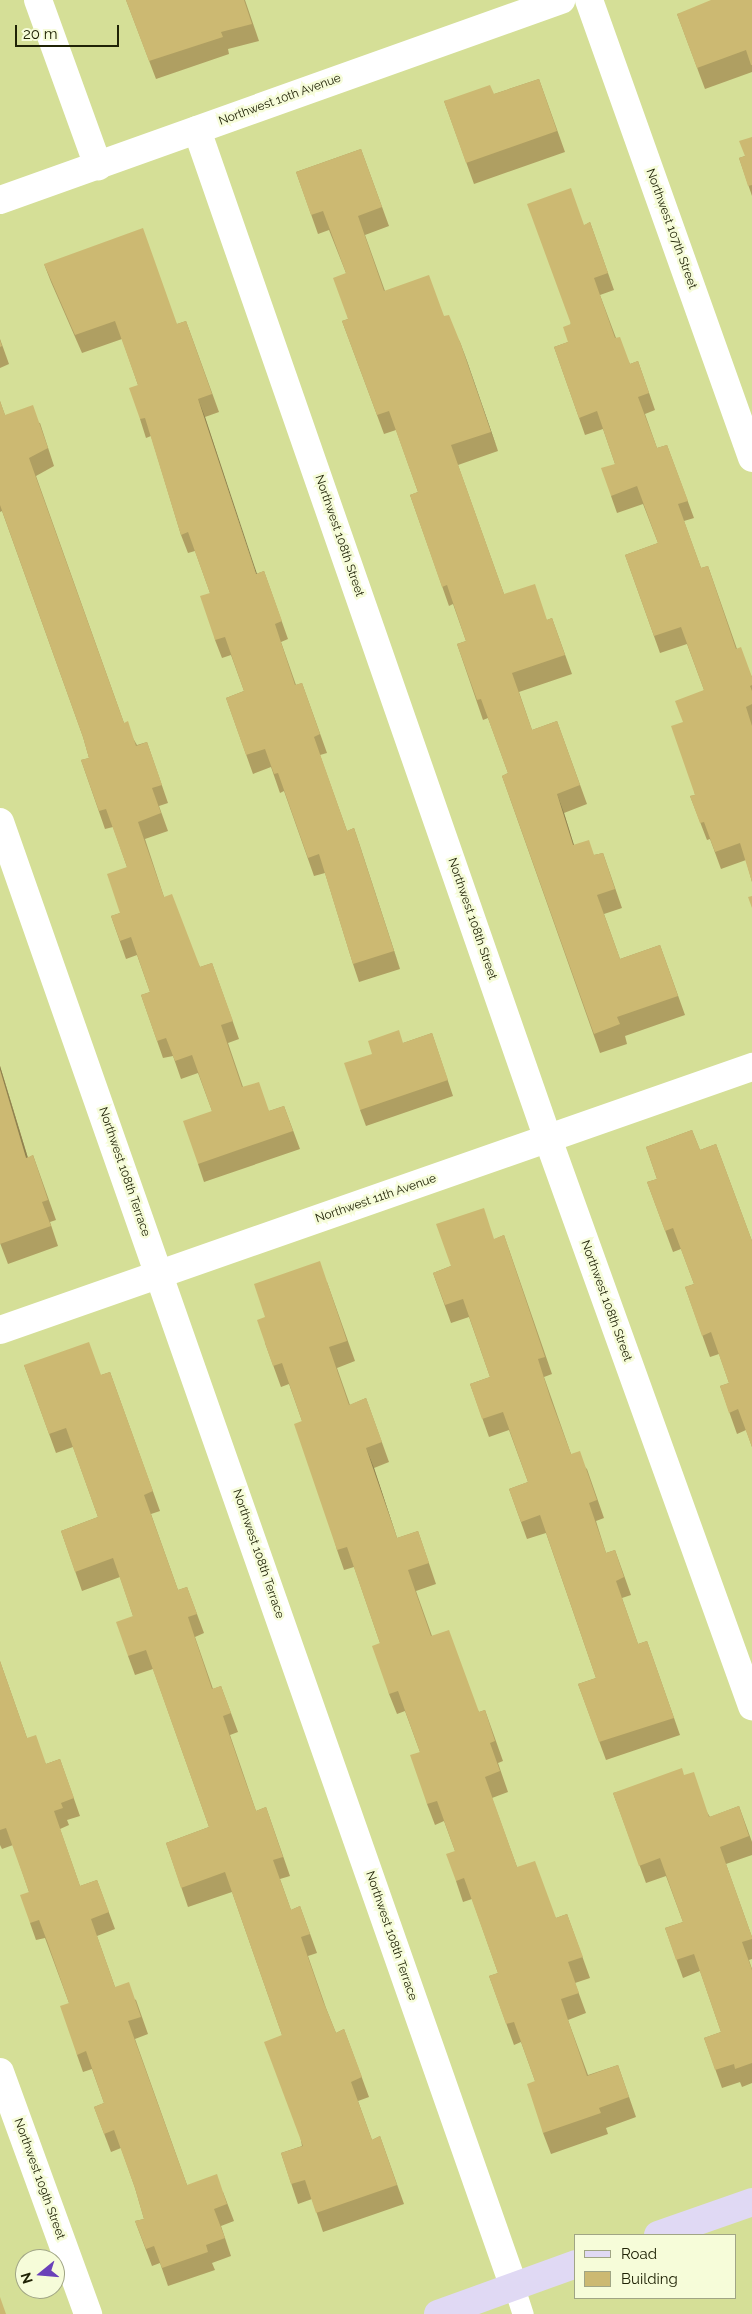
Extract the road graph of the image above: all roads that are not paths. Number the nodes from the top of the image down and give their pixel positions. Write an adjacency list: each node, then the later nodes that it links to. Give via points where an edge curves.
1 (38, 0): 5 (street)
2 (561, 0): 4 (street, Northwest 10th Avenue)
3 (589, 0): 7 (street, Northwest 107th Street)
4 (197, 130): 5 (street, Northwest 10th Avenue); 10 (street, Northwest 108th Street)
5 (98, 166): 6 (street, Northwest 10th Avenue)
6 (0, 200)
7 (752, 458)
8 (0, 822): 11 (street, Northwest 108th Terrace)
9 (752, 1068): 10 (street, Northwest 11th Avenue)
10 (548, 1139): 11 (street, Northwest 11th Avenue); 13 (street, Northwest 108th Street)
11 (160, 1274): 12 (street, Northwest 11th Avenue); 18 (street, Northwest 108th Terrace)
12 (0, 1330)
13 (752, 1706)
14 (0, 2072): 19 (street, Northwest 109th Street)
15 (752, 2202): 16 (street)
16 (661, 2234)
17 (574, 2265): 18 (street)
18 (514, 2287): 20 (street); 21 (lane)
19 (88, 2314)
20 (438, 2314)
21 (523, 2314)

